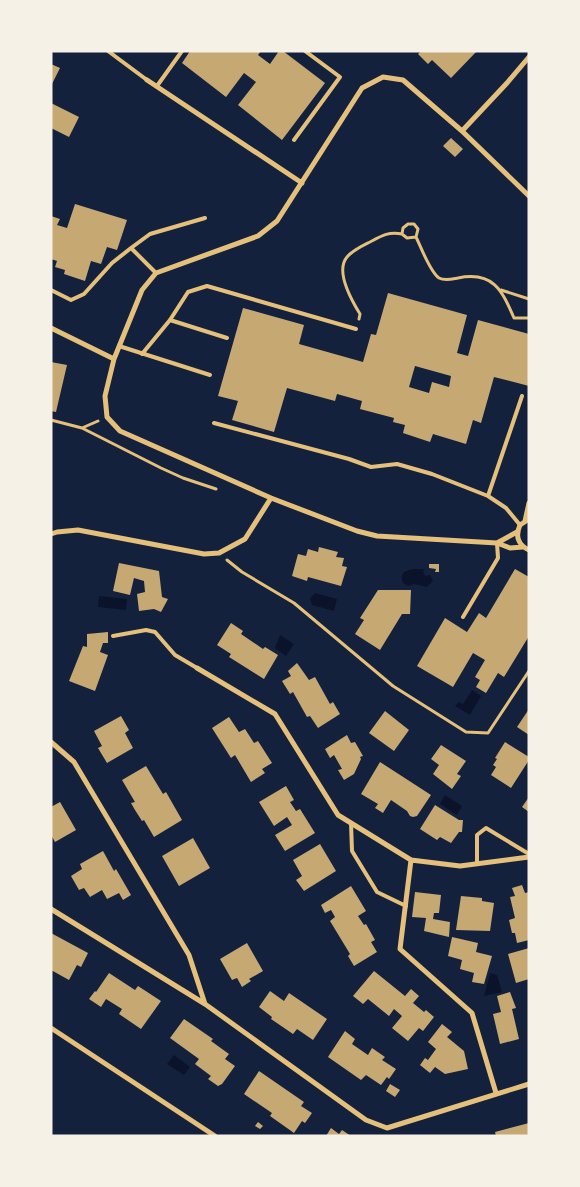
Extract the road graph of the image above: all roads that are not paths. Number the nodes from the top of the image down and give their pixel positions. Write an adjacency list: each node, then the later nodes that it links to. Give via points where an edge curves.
1 (108, 51): 5 (lane)
2 (182, 51): 6 (lane)
3 (305, 51): 8 (lane, via 340,76)
4 (529, 57): 7 (street)
5 (147, 80): 6 (street)
6 (156, 86): 9 (street)
7 (462, 131): 9 (street, via 403,80 383,77 362,88); 10 (street)
8 (294, 140)
9 (302, 183): 13 (street, via 277,221 258,236)
10 (529, 196)
11 (205, 218): 12 (lane, via 150,234)
12 (131, 248): 13 (lane); 14 (lane, via 112,263 84,294 71,300)
13 (156, 272): 19 (street, via 142,290)
14 (51, 290)
15 (170, 320): 17 (lane, via 188,292 207,286); 18 (lane); 20 (lane)
16 (51, 328): 21 (street)
17 (356, 329)
18 (227, 338)
19 (119, 346): 20 (lane); 21 (street)
20 (142, 354): 22 (lane)
21 (114, 359): 26 (street, via 105,396 107,417 120,431)
22 (210, 375)
23 (522, 396): 25 (lane)
24 (214, 424): 25 (lane, via 371,467 397,464)
25 (488, 496): 29 (lane, via 506,508)
26 (271, 498): 31 (street, via 245,539 219,553 204,554 78,530); 32 (street, via 376,536)
27 (529, 503): 28 (street)
28 (527, 520): 29 (street)
29 (520, 525): 30 (street)
30 (517, 532): 32 (street); 33 (street, via 518,541)
31 (51, 534)
32 (497, 543): 33 (street); 34 (lane, via 498,558)
33 (526, 549)
34 (463, 617)
35 (113, 636): 36 (lane, via 146,630 155,632 175,655)
36 (197, 668): 38 (street, via 275,714 338,814)
37 (51, 742): 44 (street, via 74,762 189,955)
38 (351, 823): 40 (street); 42 (lane, via 352,850 377,892)
39 (529, 856): 41 (street); 41 (lane, via 486,828 477,835)
40 (412, 860): 41 (street, via 460,866); 42 (street)
41 (477, 864)
42 (406, 906): 47 (street, via 400,949 472,1013)
43 (51, 909): 44 (street)
44 (205, 1004): 47 (street, via 366,1120 387,1128)
45 (51, 1028): 48 (street)
46 (529, 1084): 47 (street)
47 (496, 1093)
48 (214, 1136)

